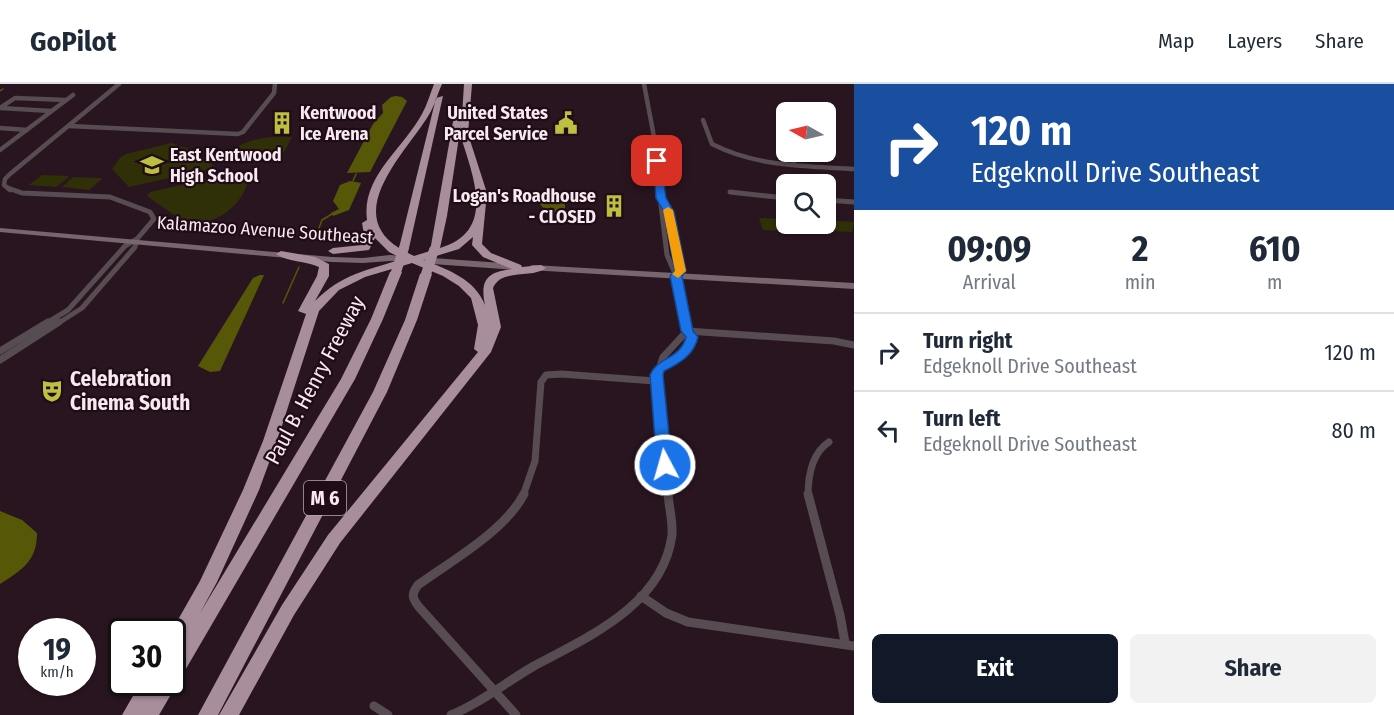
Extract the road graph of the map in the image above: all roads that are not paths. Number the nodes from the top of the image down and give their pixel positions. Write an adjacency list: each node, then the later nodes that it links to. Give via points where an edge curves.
1 (119, 84): 12 (street)
2 (275, 84): 12 (street, via 274,93 243,132 237,134)
3 (438, 84): 20 (highway, via 425,116 383,173)
4 (443, 84): 30 (highway, Paul B. Henry Freeway / M 6, bridge, via 404,248)
5 (466, 84): 24 (highway, via 464,134 482,193); 54 (highway, M 6, bridge, via 442,216 411,320 380,392)
6 (644, 84): 21 (street)
7 (73, 95): 8 (street)
8 (66, 100): 9 (street, via 15,98); 10 (street)
9 (0, 108): 10 (street)
10 (51, 111): 14 (street)
11 (703, 120): 16 (street, via 712,144 723,151 748,159)
12 (69, 126): 26 (street, via 9,174 4,185 22,193 114,198 150,212 154,219)
13 (0, 129): 14 (street)
14 (27, 130): 15 (street)
15 (0, 150)
16 (794, 164): 17 (street)
17 (854, 169)
18 (730, 192): 19 (street)
19 (776, 197)
20 (373, 198): 27 (highway, via 367,214 370,240 366,247); 29 (highway, via 371,217 377,235)
21 (661, 198): 33 (street, via 665,237); 33 (street, via 669,212 678,252 680,271)
22 (836, 201): 23 (street)
23 (854, 202)
24 (481, 211): 29 (highway, via 464,241 441,253); 31 (highway, via 478,248)
25 (0, 230): 26 (main road, Kalamazoo Avenue Southeast)
26 (137, 239): 27 (main road, Kalamazoo Avenue Southeast); 28 (main road, Kalamazoo Avenue Southeast); 37 (street, via 125,246 68,310); 38 (street, via 135,247 82,308)
27 (333, 251): 30 (main road, Kalamazoo Avenue Southeast, via 381,255)
28 (281, 254): 30 (main road, Kalamazoo Avenue Southeast); 41 (highway, via 316,260 325,269 301,317)
29 (414, 260): 30 (main road, Kalamazoo Avenue Southeast); 31 (main road, Kalamazoo Avenue Southeast); 41 (highway, via 361,275 326,296 310,316); 42 (highway, via 460,280 482,308 482,345)
30 (393, 265): 47 (highway, Paul B. Henry Freeway / M 6, via 377,319 348,379)
31 (517, 267): 32 (main road, Kalamazoo Avenue Southeast)
32 (541, 268): 33 (main road, Kalamazoo Avenue Southeast); 42 (highway, via 505,273 490,281 493,335 478,364)
33 (676, 276): 34 (main road, Kalamazoo Avenue Southeast); 35 (street)
34 (854, 286)
35 (687, 331): 36 (street); 39 (street, via 663,357); 39 (street, via 692,340 686,351)
36 (854, 345)
37 (0, 351)
38 (0, 360)
39 (659, 369): 40 (street)
40 (655, 381): 44 (street, via 672,533 668,556); 48 (street, via 546,375 541,381 536,454 528,489 511,513 413,592 413,599)
41 (288, 383): 45 (highway, via 243,510)
42 (449, 396): 55 (highway, via 334,539 288,610)
43 (829, 442): 46 (street, via 820,448 808,477 808,501)
44 (641, 596): 46 (street, via 688,622); 48 (street, via 564,652 532,667)
45 (186, 621)
46 (849, 644)
47 (186, 651)
48 (495, 693): 57 (street); 58 (street)
49 (144, 696): 52 (highway)
50 (160, 696): 53 (highway)
51 (374, 706): 56 (street)
52 (132, 715)
53 (148, 715)
54 (208, 715)
55 (229, 715)
56 (388, 715)
57 (451, 715)
58 (516, 715)

